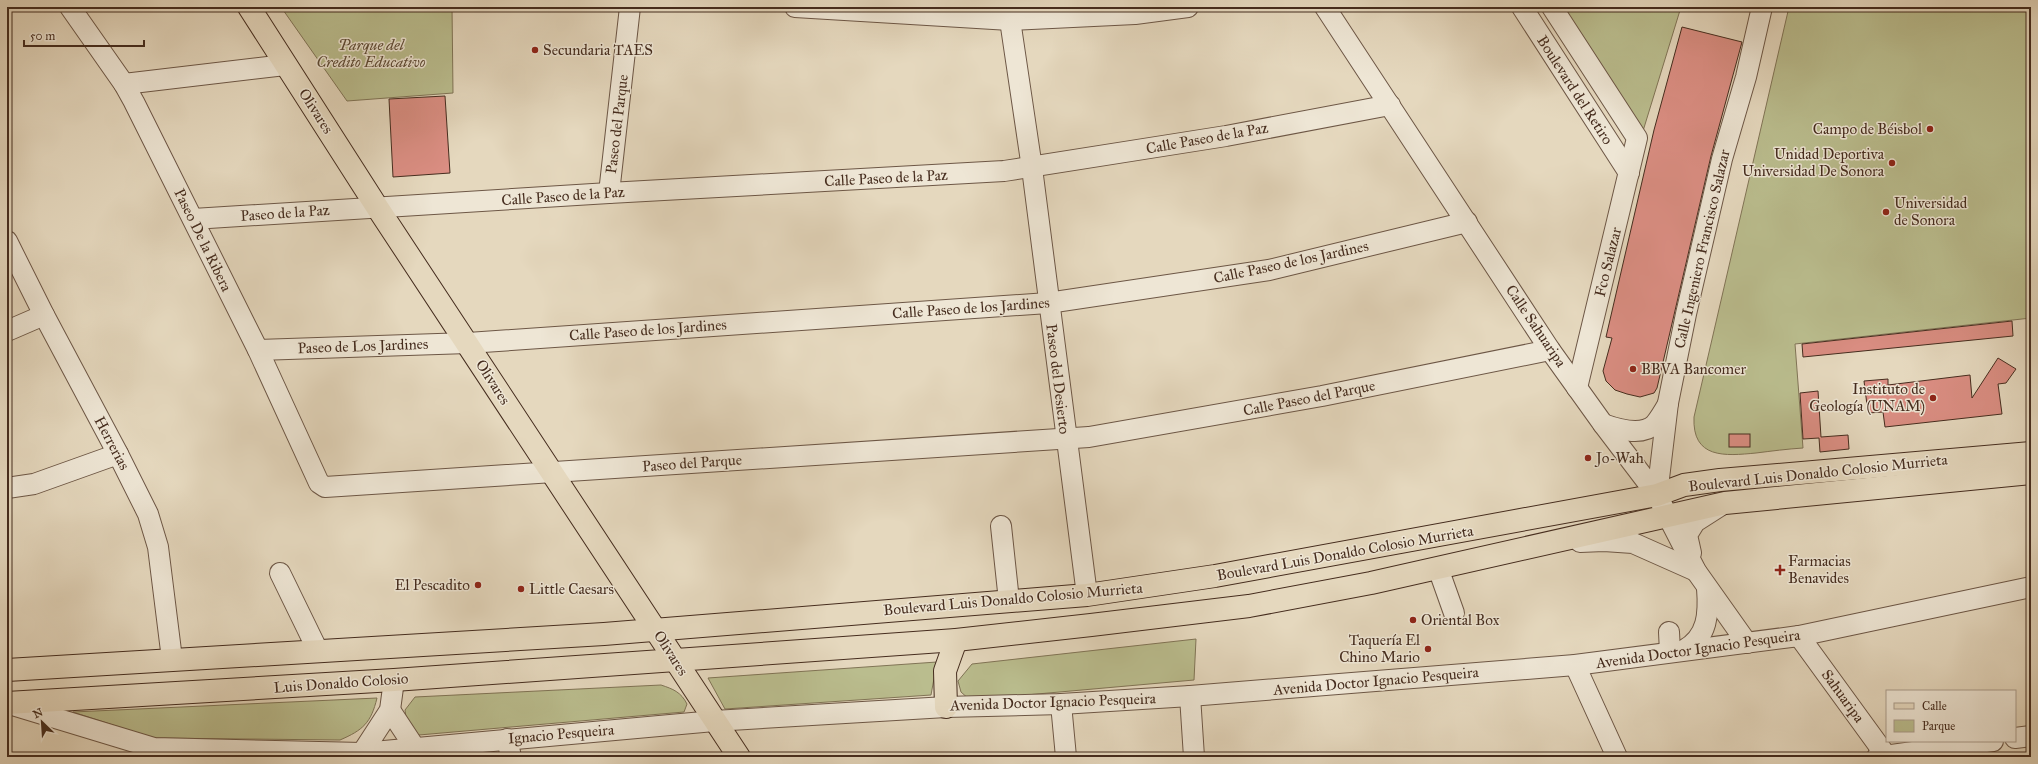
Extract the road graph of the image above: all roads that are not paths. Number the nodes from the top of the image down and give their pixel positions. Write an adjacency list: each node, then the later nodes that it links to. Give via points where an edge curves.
1 (70, 7): 13 (street, Paseo De la Ribera)
2 (249, 7): 12 (main road, Olivares)
3 (630, 7): 18 (street, Paseo del Parque)
4 (795, 7): 10 (street)
5 (1188, 7): 10 (street, via 1135,14)
6 (1326, 7): 14 (street, Calle Sahuaripa)
7 (1522, 7): 11 (street, Boulevard del Retiro)
8 (1762, 7): 30 (street, Calle Ingeniero Francisco Salazar, via 1746,77 1722,159)
9 (1554, 8): 11 (street); 15 (street, Boulevard del Retiro)
10 (1010, 20): 16 (street, Paseo del Desierto)
11 (1532, 23): 17 (street, Boulevard del Retiro)
12 (286, 65): 13 (street); 19 (main road, Olivares)
13 (124, 84): 20 (street, Paseo De la Ribera)
14 (1390, 105): 16 (street, Calle Paseo de la Paz, via 1226,136); 21 (street, Calle Sahuaripa)
15 (1636, 136): 17 (street, Fco Salazar)
16 (1032, 168): 18 (street, Calle Paseo de la Paz, via 967,174); 23 (street, Paseo del Desierto)
17 (1629, 173): 29 (street, Fco Salazar)
18 (609, 193): 19 (street, Calle Paseo de la Paz)
19 (377, 207): 20 (street, Paseo de la Paz); 26 (main road, Olivares)
20 (193, 219): 27 (street, Paseo De la Ribera)
21 (1467, 222): 23 (street, Calle Paseo de los Jardines, via 1269,270); 28 (street, Calle Sahuaripa)
22 (7, 241): 24 (street, Herrerias)
23 (1048, 303): 26 (street, Calle Paseo de los Jardines); 32 (street, Paseo del Desierto)
24 (44, 316): 25 (street); 34 (street, Herrerias)
25 (7, 332)
26 (468, 342): 27 (street, Paseo de Los Jardines); 35 (main road, Olivares)
27 (258, 350): 37 (street, Paseo De la Ribera)
28 (1550, 350): 29 (street, Calle Sahuaripa); 32 (street, Calle Paseo del Parque, via 1322,396 1116,433)
29 (1577, 388): 31 (street, Calle Sahuaripa)
30 (1668, 403): 31 (street, via 1654,425 1645,429 1632,431); 39 (street, Calle Ingeniero Francisco Salazar)
31 (1602, 424): 39 (street, Calle Sahuaripa)
32 (1066, 438): 35 (street, Paseo del Parque); 49 (street, Paseo del Desierto)
33 (2031, 453): 39 (main road, Boulevard Luis Donaldo Colosio Murrieta, via 1720,480 1684,485)
34 (118, 454): 38 (street, via 34,484); 60 (street, Herrerias, via 148,514 158,547)
35 (550, 472): 37 (street, Paseo del Parque, via 325,487); 52 (main road, Olivares)
36 (2031, 473): 40 (main road, Boulevard Luis Donaldo Colosio Murrieta)
37 (319, 483)
38 (7, 488)
39 (1657, 495): 41 (street, Calle Sahuaripa); 49 (main road, Boulevard Luis Donaldo Colosio Murrieta, via 1215,576)
40 (1725, 503): 41 (main road, Boulevard Luis Donaldo Colosio Murrieta); 45 (street, via 1695,522 1687,535)
41 (1669, 515): 43 (main road, Boulevard Luis Donaldo Colosio Murrieta); 45 (street, Calle Sahuaripa)
42 (1000, 526): 50 (street)
43 (1539, 546): 44 (main road, Boulevard Luis Donaldo Colosio Murrieta); 45 (street, via 1604,541 1633,543)
44 (1438, 568): 51 (street); 56 (main road, Boulevard Luis Donaldo Colosio Murrieta, via 1249,606)
45 (1696, 571): 47 (street, Calle Sahuaripa)
46 (280, 573): 58 (street)
47 (1707, 588): 57 (street, Calle Sahuaripa); 59 (street, via 1707,624 1694,645)
48 (2031, 588): 55 (street, Avenida Doctor Ignacio Pesqueira)
49 (1087, 595): 50 (main road, Boulevard Luis Donaldo Colosio Murrieta)
50 (1009, 601): 52 (main road, Boulevard Luis Donaldo Colosio Murrieta)
51 (1454, 613)
52 (656, 630): 54 (main road); 61 (main road, Olivares)
53 (1669, 632): 59 (street)
54 (604, 634): 58 (main road); 62 (main road, via 605,650)
55 (1799, 636): 57 (street, Avenida Doctor Ignacio Pesqueira); 82 (street, Sahuaripa)
56 (956, 640): 61 (main road, Boulevard Luis Donaldo Colosio Murrieta); 69 (main road, via 945,671)
57 (1747, 643): 59 (street, Avenida Doctor Ignacio Pesqueira)
58 (318, 651): 60 (main road)
59 (1677, 651): 63 (street, Avenida Doctor Ignacio Pesqueira)
60 (172, 660): 64 (main road)
61 (676, 660): 62 (main road, Luis Donaldo Colosio); 71 (main road, Olivares)
62 (596, 665): 65 (main road, Luis Donaldo Colosio)
63 (1575, 665): 66 (street, Avenida Doctor Ignacio Pesqueira, via 1464,667); 81 (street)
64 (7, 670)
65 (394, 680): 67 (main road, Luis Donaldo Colosio); 70 (street)
66 (1190, 696): 68 (street, Avenida Doctor Ignacio Pesqueira); 80 (street)
67 (7, 704): 77 (street, Ignacio Pesqueira, via 154,748)
68 (1061, 704): 69 (street, Avenida Doctor Ignacio Pesqueira); 79 (street)
69 (946, 707): 71 (street, Avenida Doctor Ignacio Pesqueira)
70 (390, 710): 75 (street); 77 (street)
71 (714, 721): 76 (street, Ignacio Pesqueira); 78 (main road, Olivares)
72 (2031, 736): 73 (street)
73 (2016, 738)
74 (1985, 742): 82 (street)
75 (414, 748): 76 (street, Ignacio Pesqueira); 77 (street, Ignacio Pesqueira)
76 (509, 748)
77 (362, 753)
78 (739, 757)
79 (1066, 757)
80 (1194, 757)
81 (1617, 757)
82 (1883, 757)

